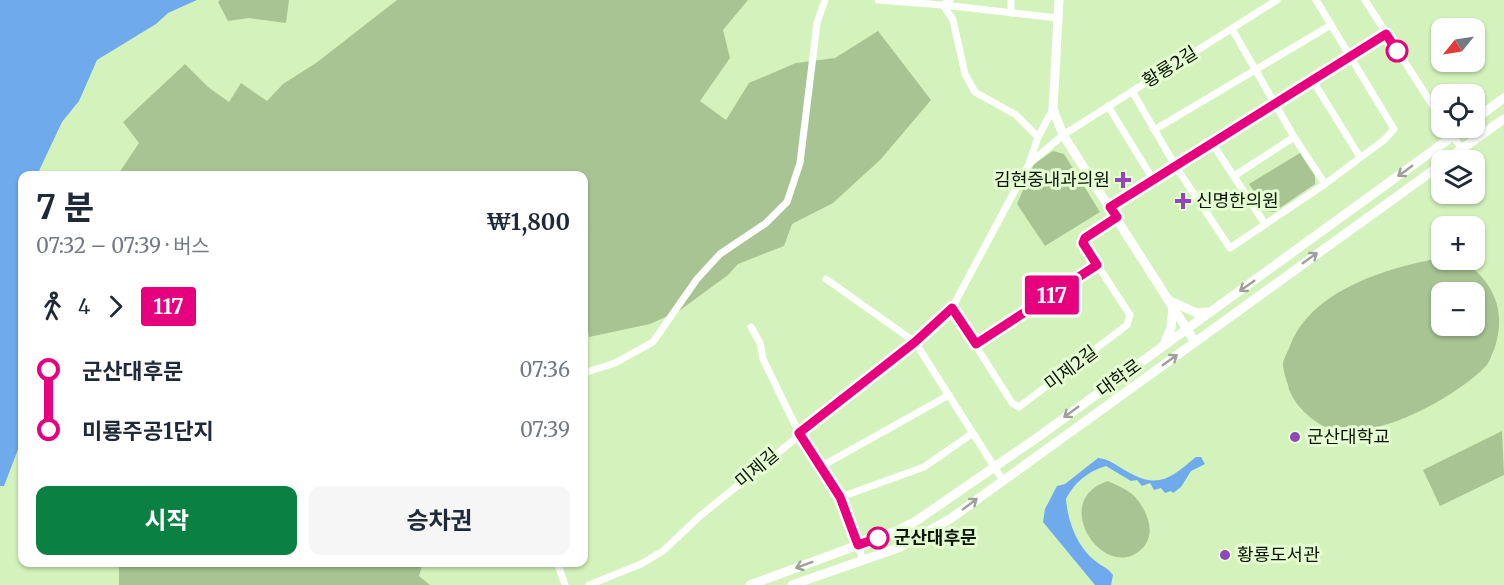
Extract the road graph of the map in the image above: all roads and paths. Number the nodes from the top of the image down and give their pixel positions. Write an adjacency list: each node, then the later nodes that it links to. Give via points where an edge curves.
1 (825, 0): 54 (street, via 816,23 800,164 787,202 766,223 720,255 697,279 653,342 615,363)
2 (878, 0): 8 (street)
3 (1011, 0): 9 (street)
4 (1059, 0): 10 (street)
5 (1277, 0): 12 (street, 황룡2길)
6 (1316, 0): 11 (street)
7 (1365, 0): 13 (street)
8 (947, 2): 9 (street); 27 (street, via 965,74 975,92 1016,115)
9 (1011, 13): 10 (street)
10 (1057, 18): 22 (street)
11 (1331, 25): 14 (street); 15 (street)
12 (1232, 28): 15 (street); 17 (street, 황룡2길)
13 (1386, 34): 14 (street); 19 (street)
14 (1349, 57): 16 (street); 33 (street, via 1394,129)
15 (1255, 71): 20 (street); 25 (street)
16 (1312, 81): 20 (street); 33 (street)
17 (1132, 91): 21 (street, 황룡2길); 25 (street)
18 (1504, 98): 23 (street)
19 (1431, 103)
20 (1275, 104): 28 (street); 31 (street)
21 (1108, 106): 26 (street, 황룡2길); 38 (street)
22 (1053, 109): 26 (street); 27 (street)
23 (1485, 112)
24 (1504, 119): 32 (street)
25 (1154, 130): 35 (street)
26 (1063, 135): 34 (street, 미제길); 40 (street)
27 (1038, 137): 34 (street)
28 (1294, 137): 37 (street); 39 (street)
29 (1441, 138): 47 (street, 대학로, one-way to 47)
30 (1454, 138): 32 (street)
31 (1212, 143): 35 (street); 37 (street)
32 (1462, 149)
33 (1360, 157): 39 (street)
34 (1029, 164): 46 (street, 미제길)
35 (1176, 167): 38 (street); 42 (street, via 1230,248)
36 (1431, 172): 51 (street, 대학로, one-way to 36)
37 (1234, 176): 42 (street)
38 (1154, 181): 40 (street)
39 (1325, 184): 42 (street)
40 (1110, 207): 41 (street)
41 (1117, 217): 43 (street, 미제2길, via 1085,238 1083,243); 45 (street)
42 (1265, 224)
43 (1097, 265): 52 (street); 52 (street, 미제2길, via 1130,315 1127,325 1019,407 1012,403)
44 (826, 279): 50 (street)
45 (1171, 303): 47 (street, via 1197,313); 49 (street); 53 (street, via 1171,328)
46 (952, 308): 50 (street, 미제길); 52 (street, 미제2길)
47 (1210, 312): 49 (street, 대학로)
48 (751, 327): 56 (street, via 760,343 762,359)
49 (1186, 329): 51 (street); 53 (street, 대학로)
50 (915, 342): 55 (street); 56 (street, 미제길)
51 (1195, 342): 60 (street, 대학로, one-way to 51)
52 (976, 344)
53 (1161, 347): 59 (street, 대학로, one-way to 59)
54 (588, 372)
55 (949, 395): 57 (street); 58 (street)
56 (799, 433): 58 (street); 66 (street, 미제길, via 663,551)
57 (973, 433): 59 (street); 61 (street, via 924,467)
58 (822, 466): 61 (street)
59 (995, 467): 60 (street); 62 (street, 대학로, via 916,521)
60 (1002, 479): 63 (street, 대학로, one-way to 60, via 924,535)
61 (840, 497): 62 (street)
62 (858, 545): 63 (street); 67 (street, 대학로, one-way to 67)
63 (863, 560): 68 (street, 대학로)
64 (559, 567): 65 (street)
65 (565, 585)
66 (589, 585)
67 (750, 585)
68 (792, 585)

